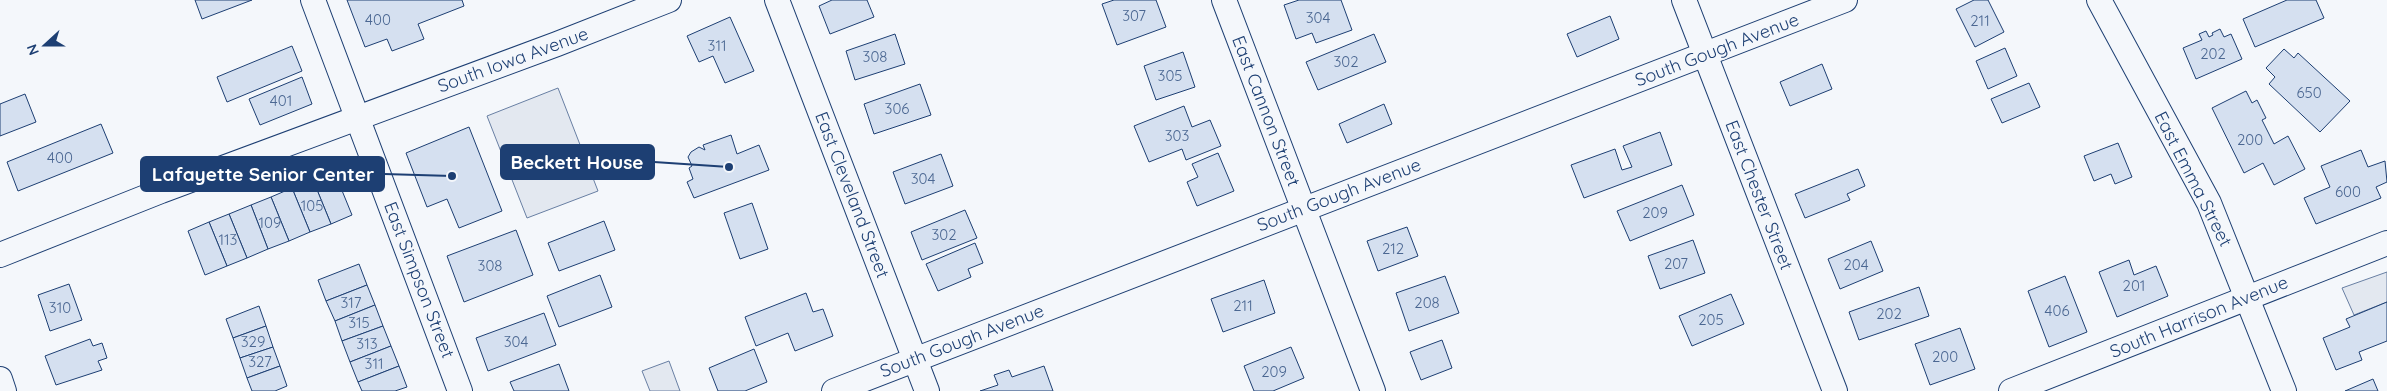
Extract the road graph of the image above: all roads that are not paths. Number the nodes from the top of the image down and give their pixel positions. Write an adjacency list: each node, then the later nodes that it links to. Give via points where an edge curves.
1 (313, 0): 9 (street, East Simpson Street)
2 (668, 0): 9 (street, South Iowa Avenue)
3 (777, 0): 14 (street, East Cleveland Street)
4 (1224, 0): 10 (street, East Cannon Street)
5 (1684, 0): 8 (street, East Chester Street)
6 (1845, 0): 8 (street, South Gough Avenue)
7 (2099, 0): 13 (street, East Emma Street, via 2209,203)
8 (1705, 54): 10 (street, South Gough Avenue); 21 (street, East Chester Street)
9 (357, 117): 12 (street, South Iowa Avenue); 17 (street, East Simpson Street)
10 (1303, 209): 14 (street, South Gough Avenue); 20 (street, East Cannon Street)
11 (2387, 244): 13 (street, South Harrison Avenue)
12 (0, 255)
13 (2249, 298): 22 (street, South Harrison Avenue); 23 (street, East Emma Street)
14 (915, 359): 18 (street, South Gough Avenue); 19 (street, East Cleveland Street)
15 (0, 379): 16 (street)
16 (4, 391)
17 (460, 391)
18 (834, 391)
19 (927, 391)
20 (1373, 391)
21 (1835, 391)
22 (2011, 391)
23 (2284, 391)

